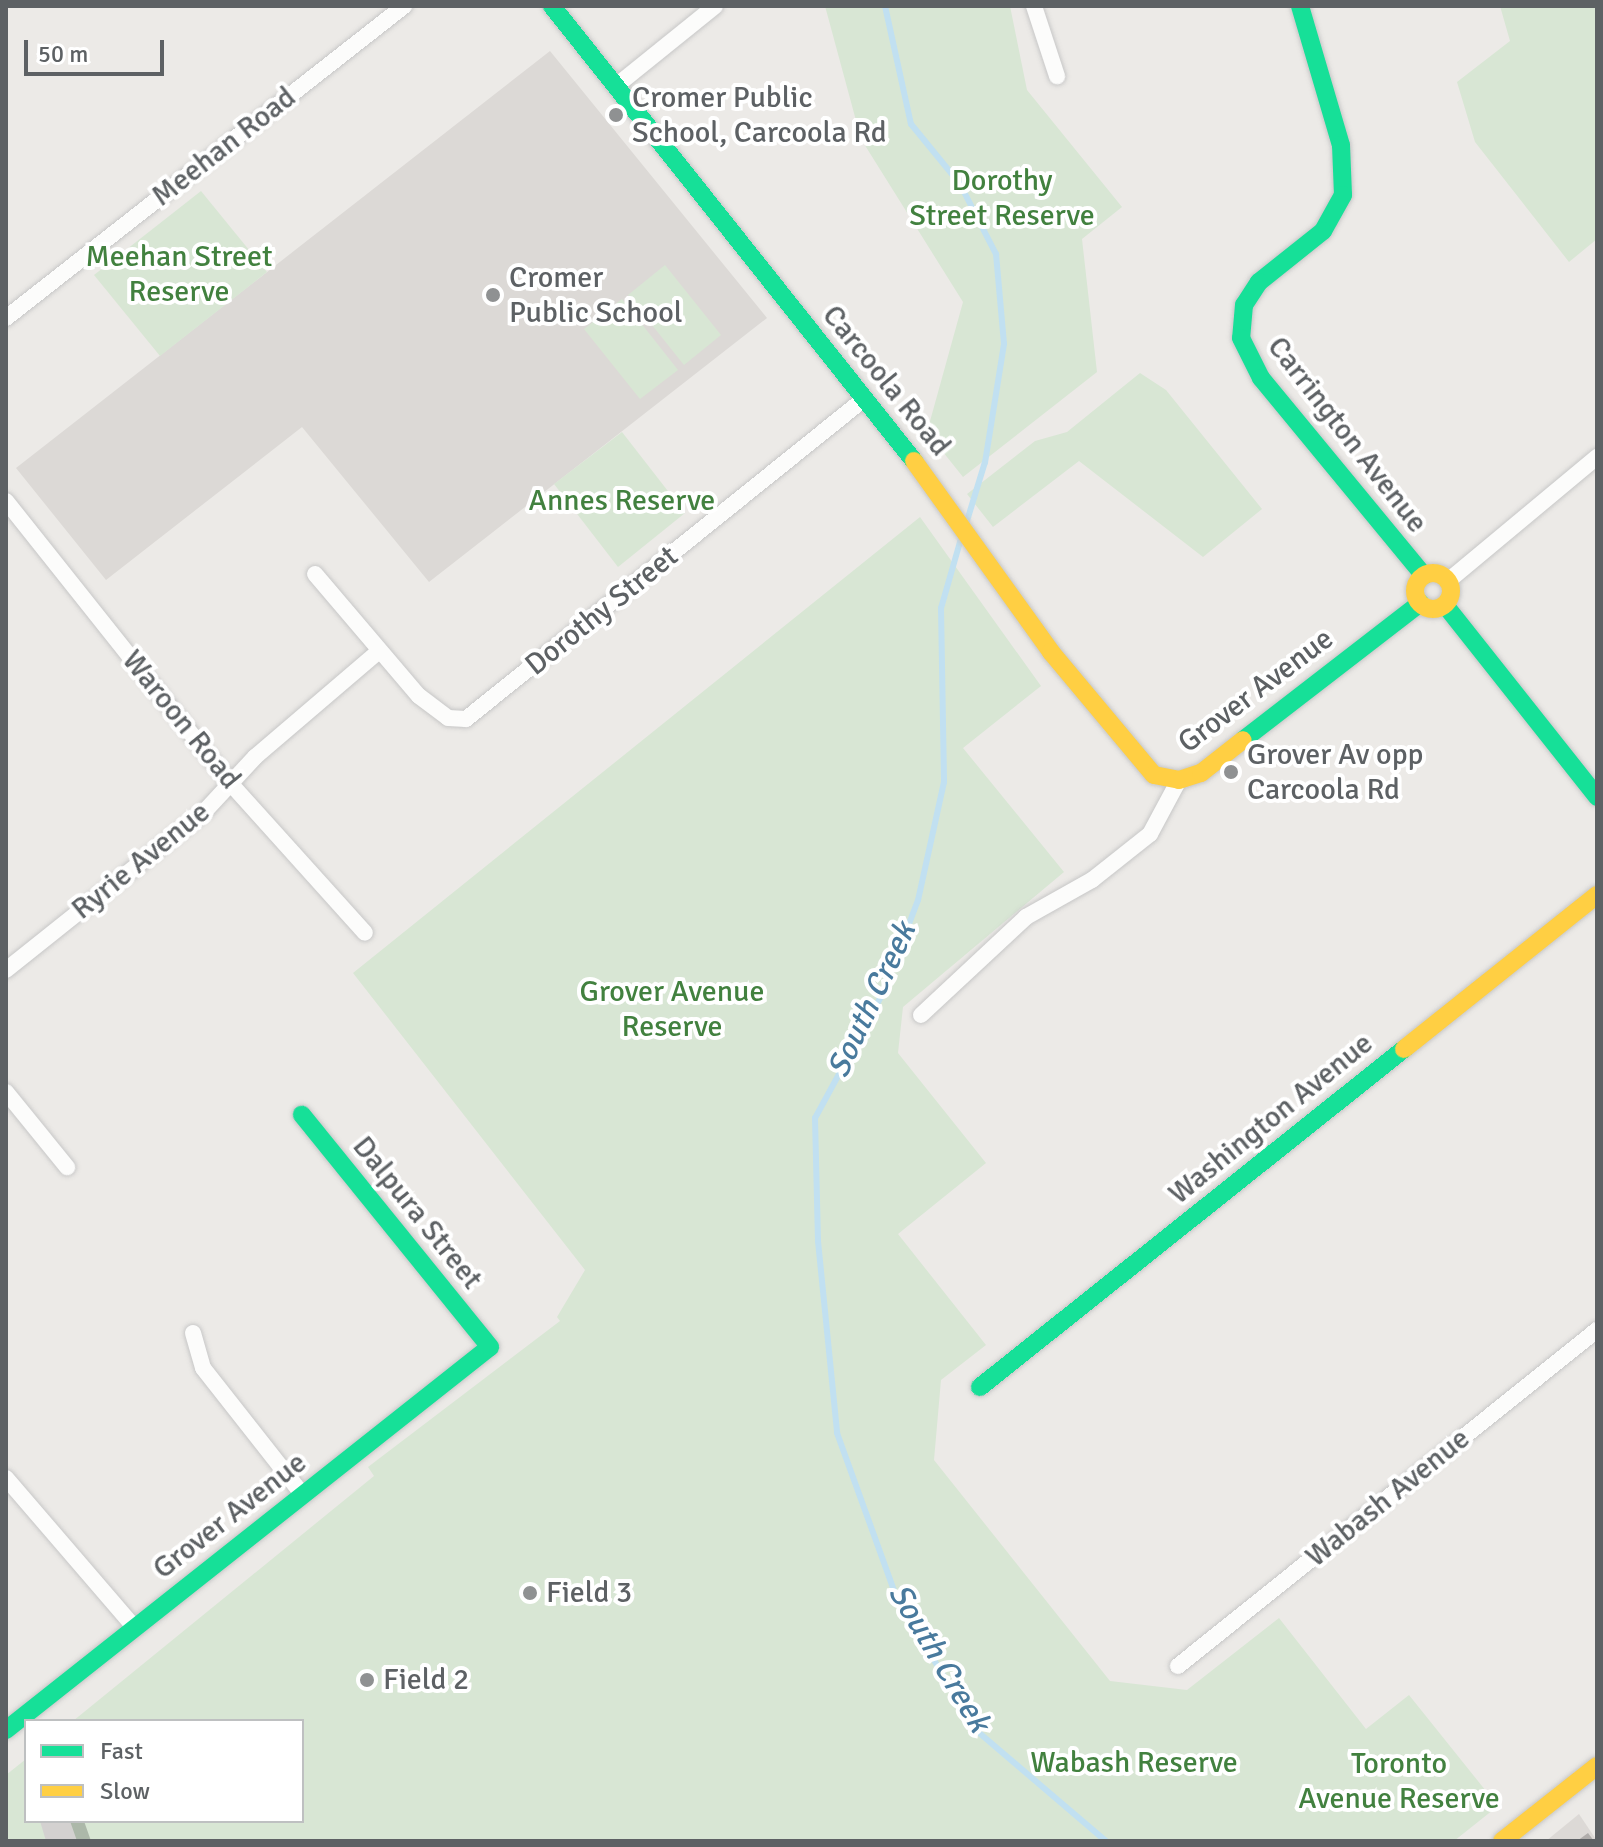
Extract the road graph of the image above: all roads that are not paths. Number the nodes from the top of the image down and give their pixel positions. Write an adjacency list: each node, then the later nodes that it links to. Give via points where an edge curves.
1 (404, 6): 8 (street, Meehan Road)
2 (552, 6): 7 (street, Carcoola Road)
3 (715, 6): 7 (street)
4 (1034, 6): 6 (street)
5 (1300, 6): 13 (street, Carrington Avenue, via 1341,145 1343,195 1323,231 1259,282 1244,305 1246,355)
6 (1057, 76)
7 (616, 86): 9 (street, Carcoola Road)
8 (6, 318)
9 (864, 399): 17 (street, Dorothy Street, via 466,719 448,718 433,708); 18 (street, Carcoola Road, via 987,556 1051,652 1138,759 1154,775)
10 (1597, 457): 14 (street)
11 (6, 501): 19 (street, Waroon Road)
12 (315, 574): 17 (street)
13 (1424, 576): 14 (street, via 1439,574); 15 (street, via 1416,585)
14 (1448, 581): 16 (street, via 1451,596)
15 (1420, 603): 16 (street, via 1434,609); 18 (street, Grover Avenue, via 1201,773)
16 (1445, 605): 20 (street)
17 (378, 652): 19 (street, Ryrie Avenue)
18 (1179, 780): 24 (street, Grover Avenue, via 1150,834 1092,880 1026,917)
19 (231, 784): 22 (street, Waroon Road); 23 (street, Ryrie Avenue, via 205,811)
20 (1597, 797)
21 (1597, 895): 31 (street, Washington Avenue)
22 (365, 933)
23 (6, 970)
24 (921, 1015)
25 (6, 1092): 27 (street)
26 (302, 1115): 30 (street, Dalpura Street)
27 (67, 1167)
28 (1597, 1330): 35 (street, Wabash Avenue)
29 (193, 1333): 33 (street, via 203,1368)
30 (490, 1347): 33 (street, Grover Avenue)
31 (980, 1387)
32 (6, 1478): 34 (street)
33 (302, 1494): 34 (street, Grover Avenue)
34 (134, 1627): 36 (street, Grover Avenue)
35 (1178, 1666)
36 (6, 1730)
37 (1597, 1766): 38 (street)
38 (1502, 1841)

